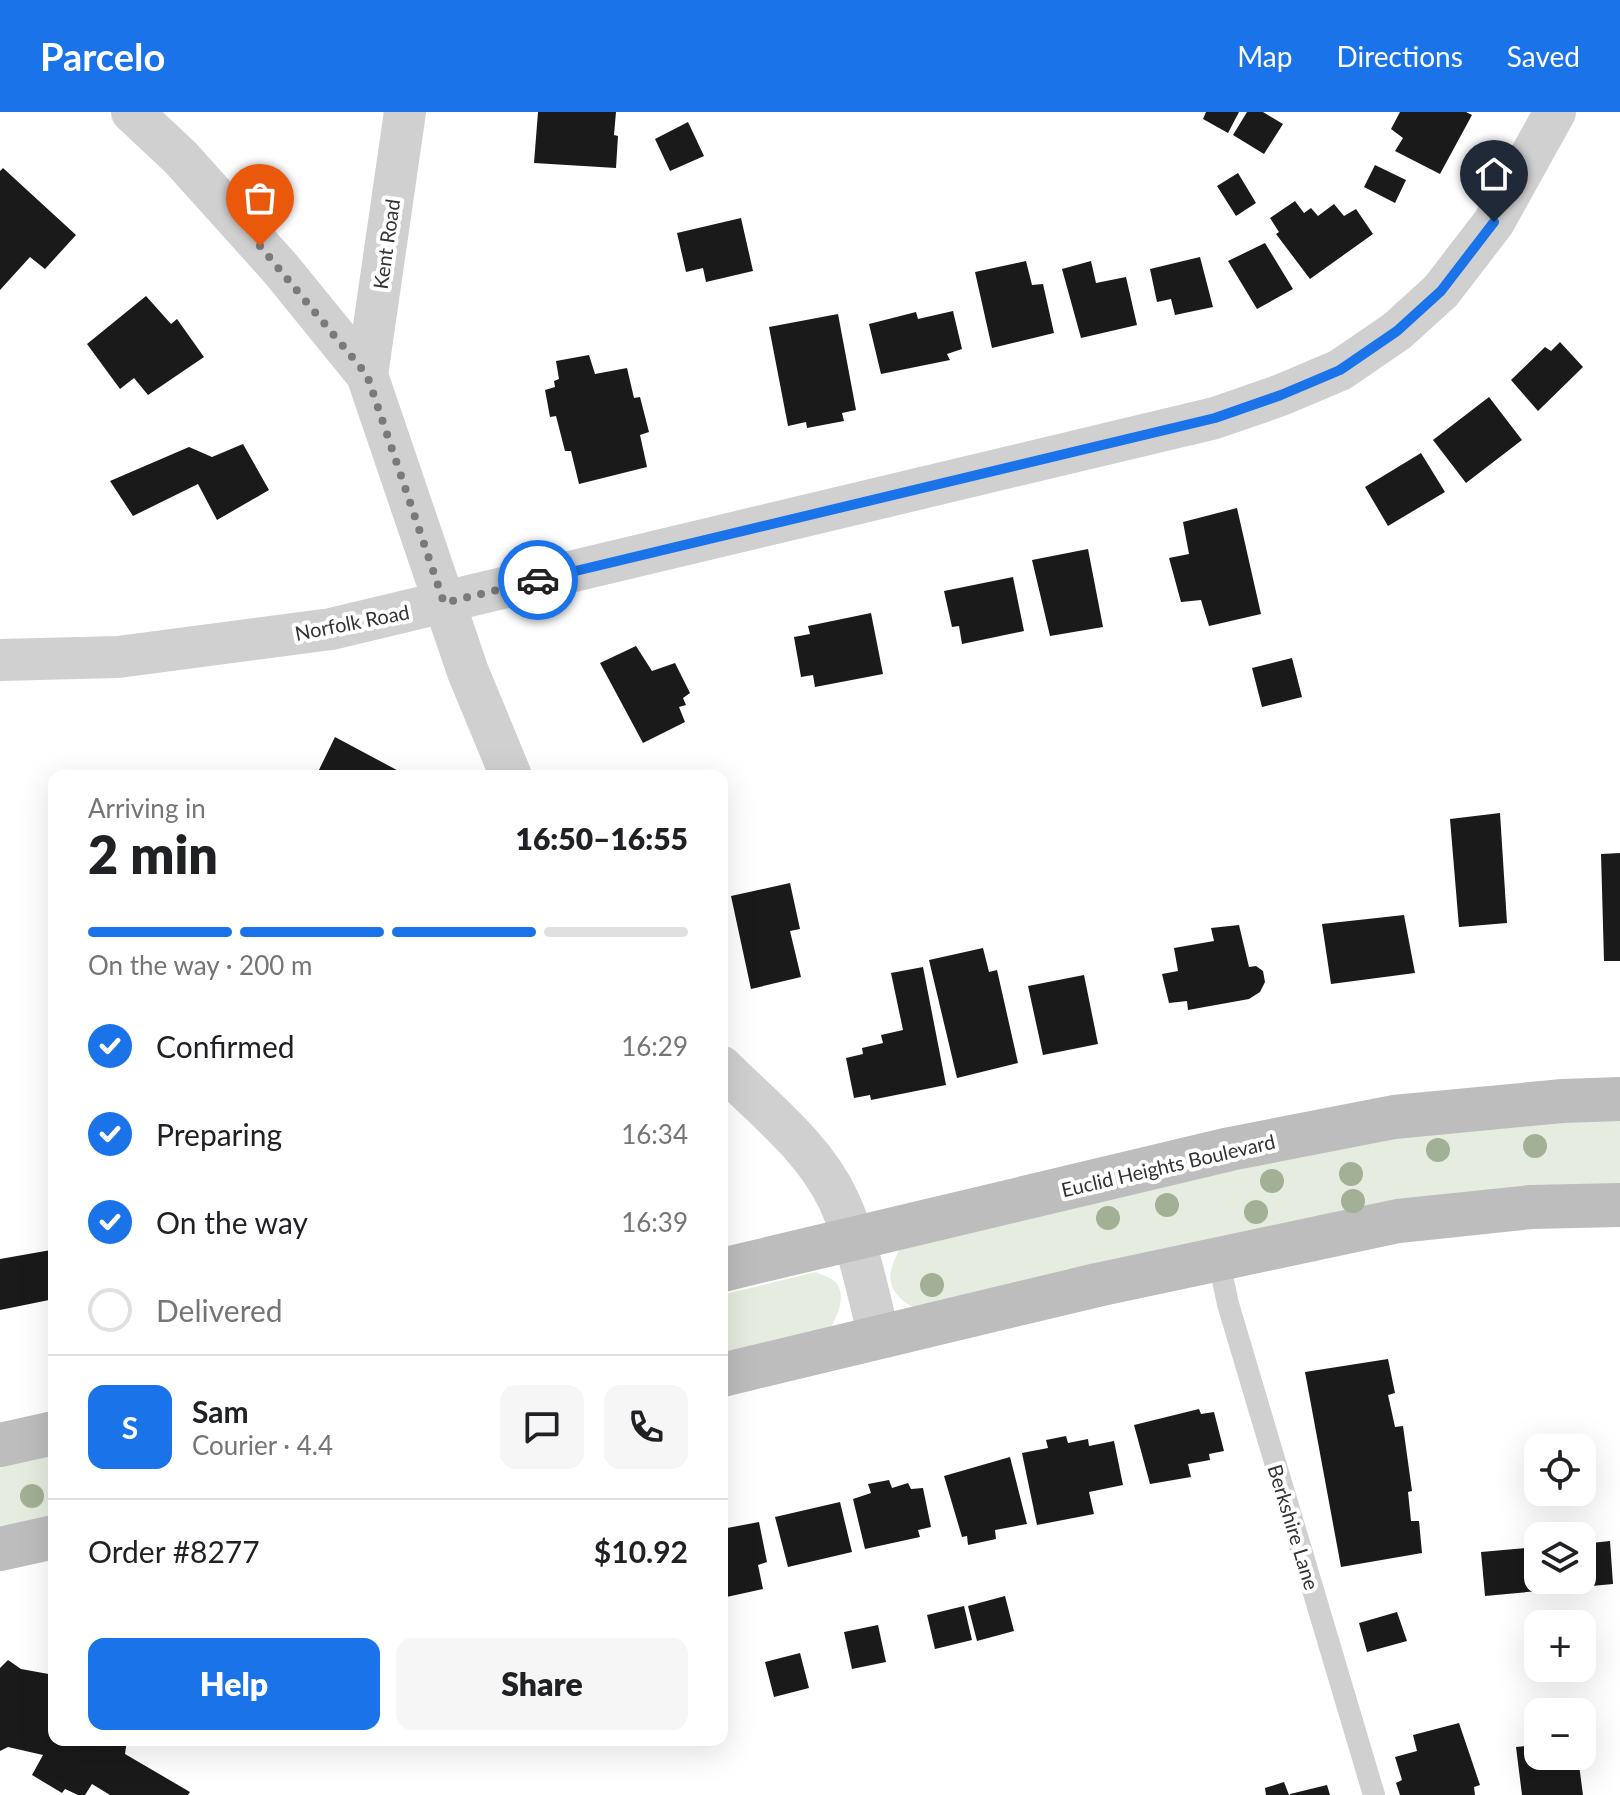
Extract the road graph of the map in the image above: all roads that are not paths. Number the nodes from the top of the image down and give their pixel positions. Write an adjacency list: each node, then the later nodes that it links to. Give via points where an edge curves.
1 (132, 112): 4 (street, via 280,268)
2 (405, 112): 4 (street, Kent Road)
3 (1555, 112): 5 (street, Norfolk Road, via 1494,222 1441,291 1397,331 1340,370 1215,418)
4 (367, 375): 5 (street)
5 (444, 603): 6 (street, Norfolk Road, via 331,629 229,644 118,657); 7 (street)
6 (0, 660)
7 (508, 770)
8 (728, 1073): 11 (street, via 816,1164)
9 (1620, 1099): 11 (main road, Euclid Heights Boulevard, via 1394,1117 1230,1149)
10 (1620, 1205): 12 (main road, via 1412,1219)
11 (853, 1238): 13 (main road, Euclid Heights Boulevard); 14 (street)
12 (1218, 1257): 14 (main road); 20 (lane, Berkshire Lane)
13 (728, 1269)
14 (879, 1337): 15 (main road)
15 (728, 1374)
16 (48, 1434): 17 (main road)
17 (0, 1445)
18 (48, 1538): 19 (main road)
19 (0, 1549)
20 (1374, 1795)

